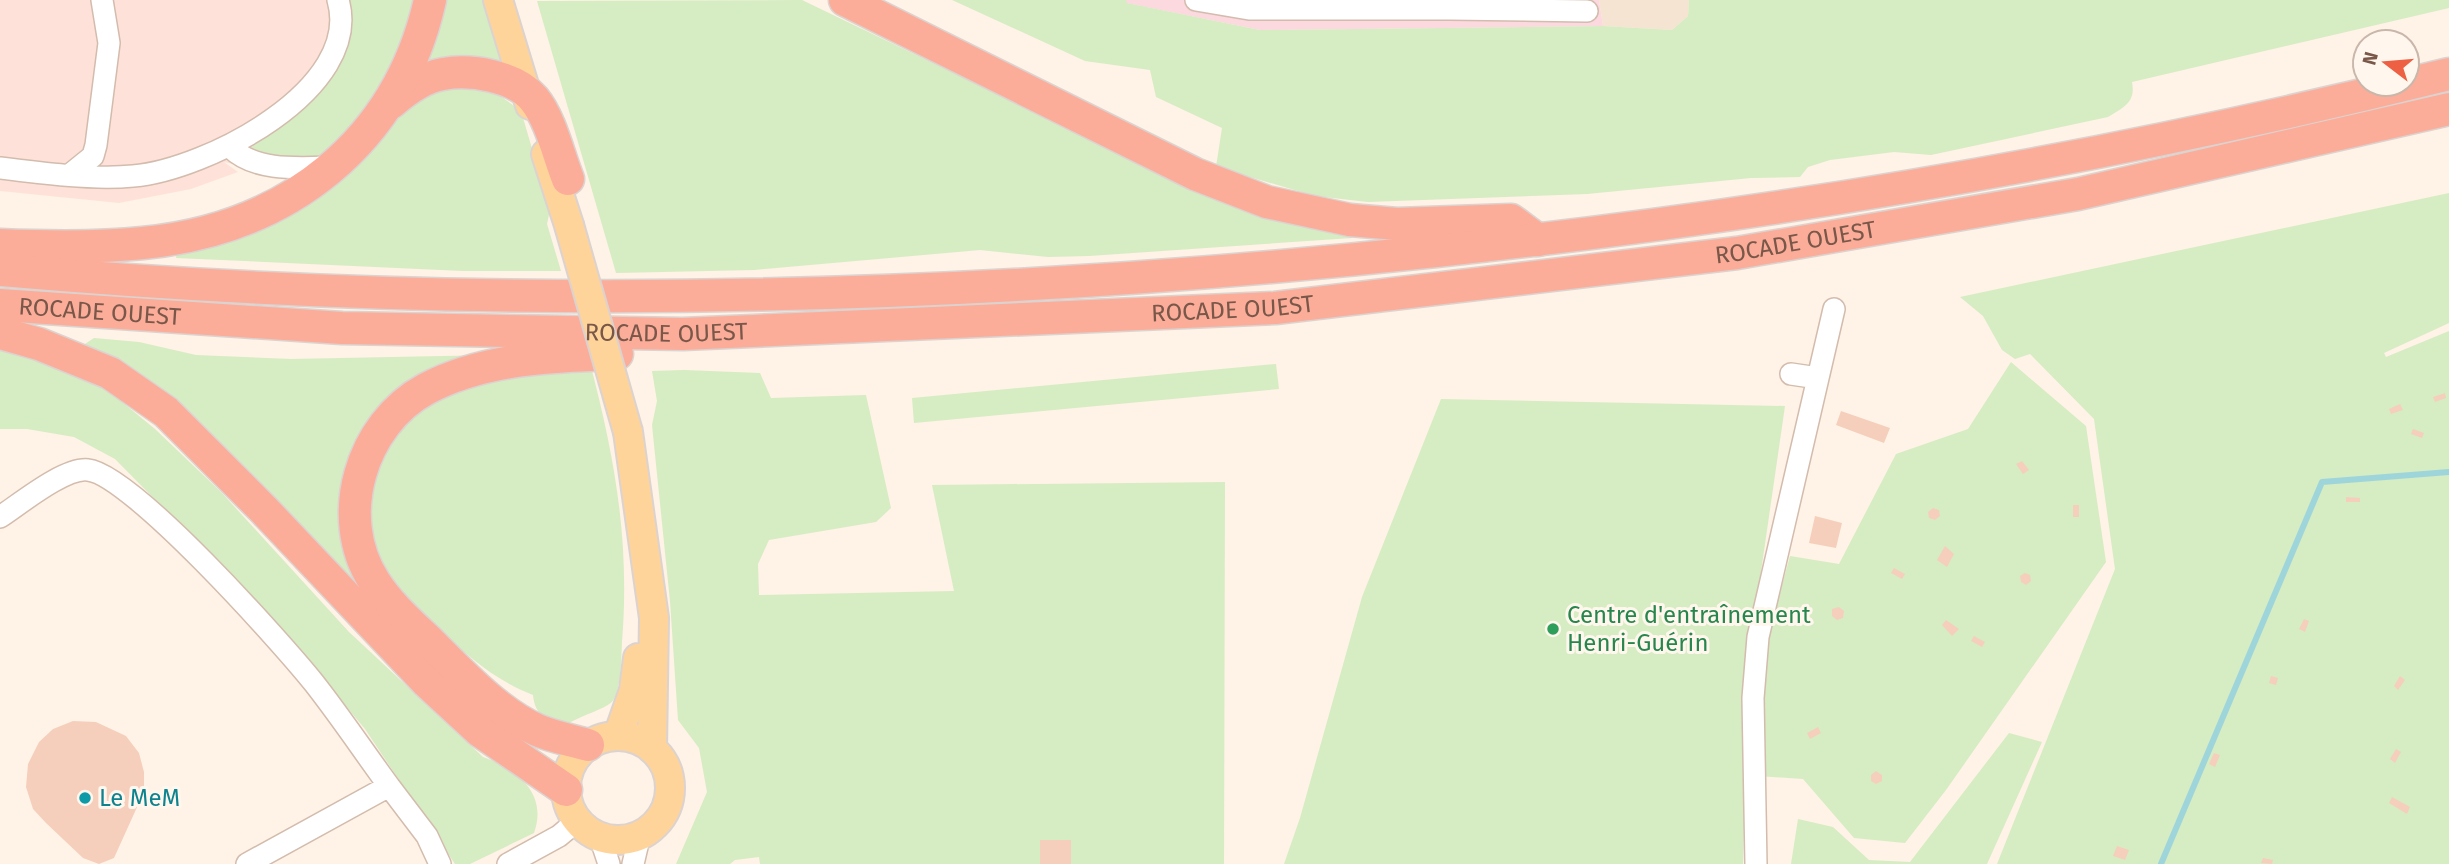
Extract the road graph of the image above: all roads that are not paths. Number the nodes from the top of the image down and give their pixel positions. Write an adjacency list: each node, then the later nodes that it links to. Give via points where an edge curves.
1 (102, 0): 2 (street); 18 (street, via 109,43 96,145 93,156)
2 (120, 0)
3 (338, 0): 15 (street, via 341,36 317,76 278,116)
4 (430, 0): 13 (highway, via 420,36)
5 (498, 0): 12 (main road)
6 (518, 0): 19 (main road)
7 (845, 0): 21 (highway, via 1195,174 1267,202 1350,220 1397,224 1511,220)
8 (1196, 0): 9 (street, via 1249,9)
9 (1449, 4): 10 (street)
10 (1587, 11)
11 (2449, 74): 21 (highway, ROCADE OUEST, via 2221,127 1918,186)
12 (526, 91): 13 (highway, via 487,76 443,74 426,79); 19 (highway, via 541,110); 20 (main road)
13 (390, 103): 16 (highway)
14 (2449, 109): 27 (highway, ROCADE OUEST, via 2078,194 1737,253 1275,308)
15 (230, 147): 16 (street, via 260,163); 18 (street, via 135,176)
16 (334, 167): 22 (highway, via 260,214 190,235 103,246)
17 (0, 169): 18 (street)
18 (72, 173)
19 (568, 179): 20 (main road)
20 (569, 225): 31 (main road, bridge, via 628,432)
21 (1538, 240): 23 (highway, ROCADE OUEST, via 1153,278 762,295 397,293)
22 (0, 245)
23 (0, 270)
24 (0, 305): 27 (highway, ROCADE OUEST, via 341,328)
25 (1833, 309): 29 (street)
26 (0, 333): 36 (highway, via 110,373 166,412 427,682 480,731)
27 (683, 334): 33 (highway, via 654,353 528,359 428,387 408,399 377,434 359,477 355,498 358,541 374,581 397,610 510,714 537,730)
28 (1791, 374): 29 (street)
29 (1818, 378): 45 (street, via 1754,668)
30 (0, 517): 35 (street, via 64,475 84,469 102,472 143,502 222,582 313,682)
31 (645, 562): 32 (main road, via 637,673); 34 (main road, via 654,618)
32 (618, 736): 33 (main road); 34 (main road, via 636,739)
33 (588, 745): 36 (main road, via 570,767)
34 (652, 749): 38 (main road, via 667,770 669,795 660,818)
35 (389, 786): 40 (street); 41 (street, via 427,836)
36 (566, 790): 37 (main road)
37 (578, 821): 39 (main road); 42 (street)
38 (640, 835): 39 (main road, via 621,840); 44 (street)
39 (600, 837): 43 (street)
40 (247, 864)
41 (440, 864)
42 (508, 864)
43 (609, 864)
44 (633, 864)
45 (1756, 864)

